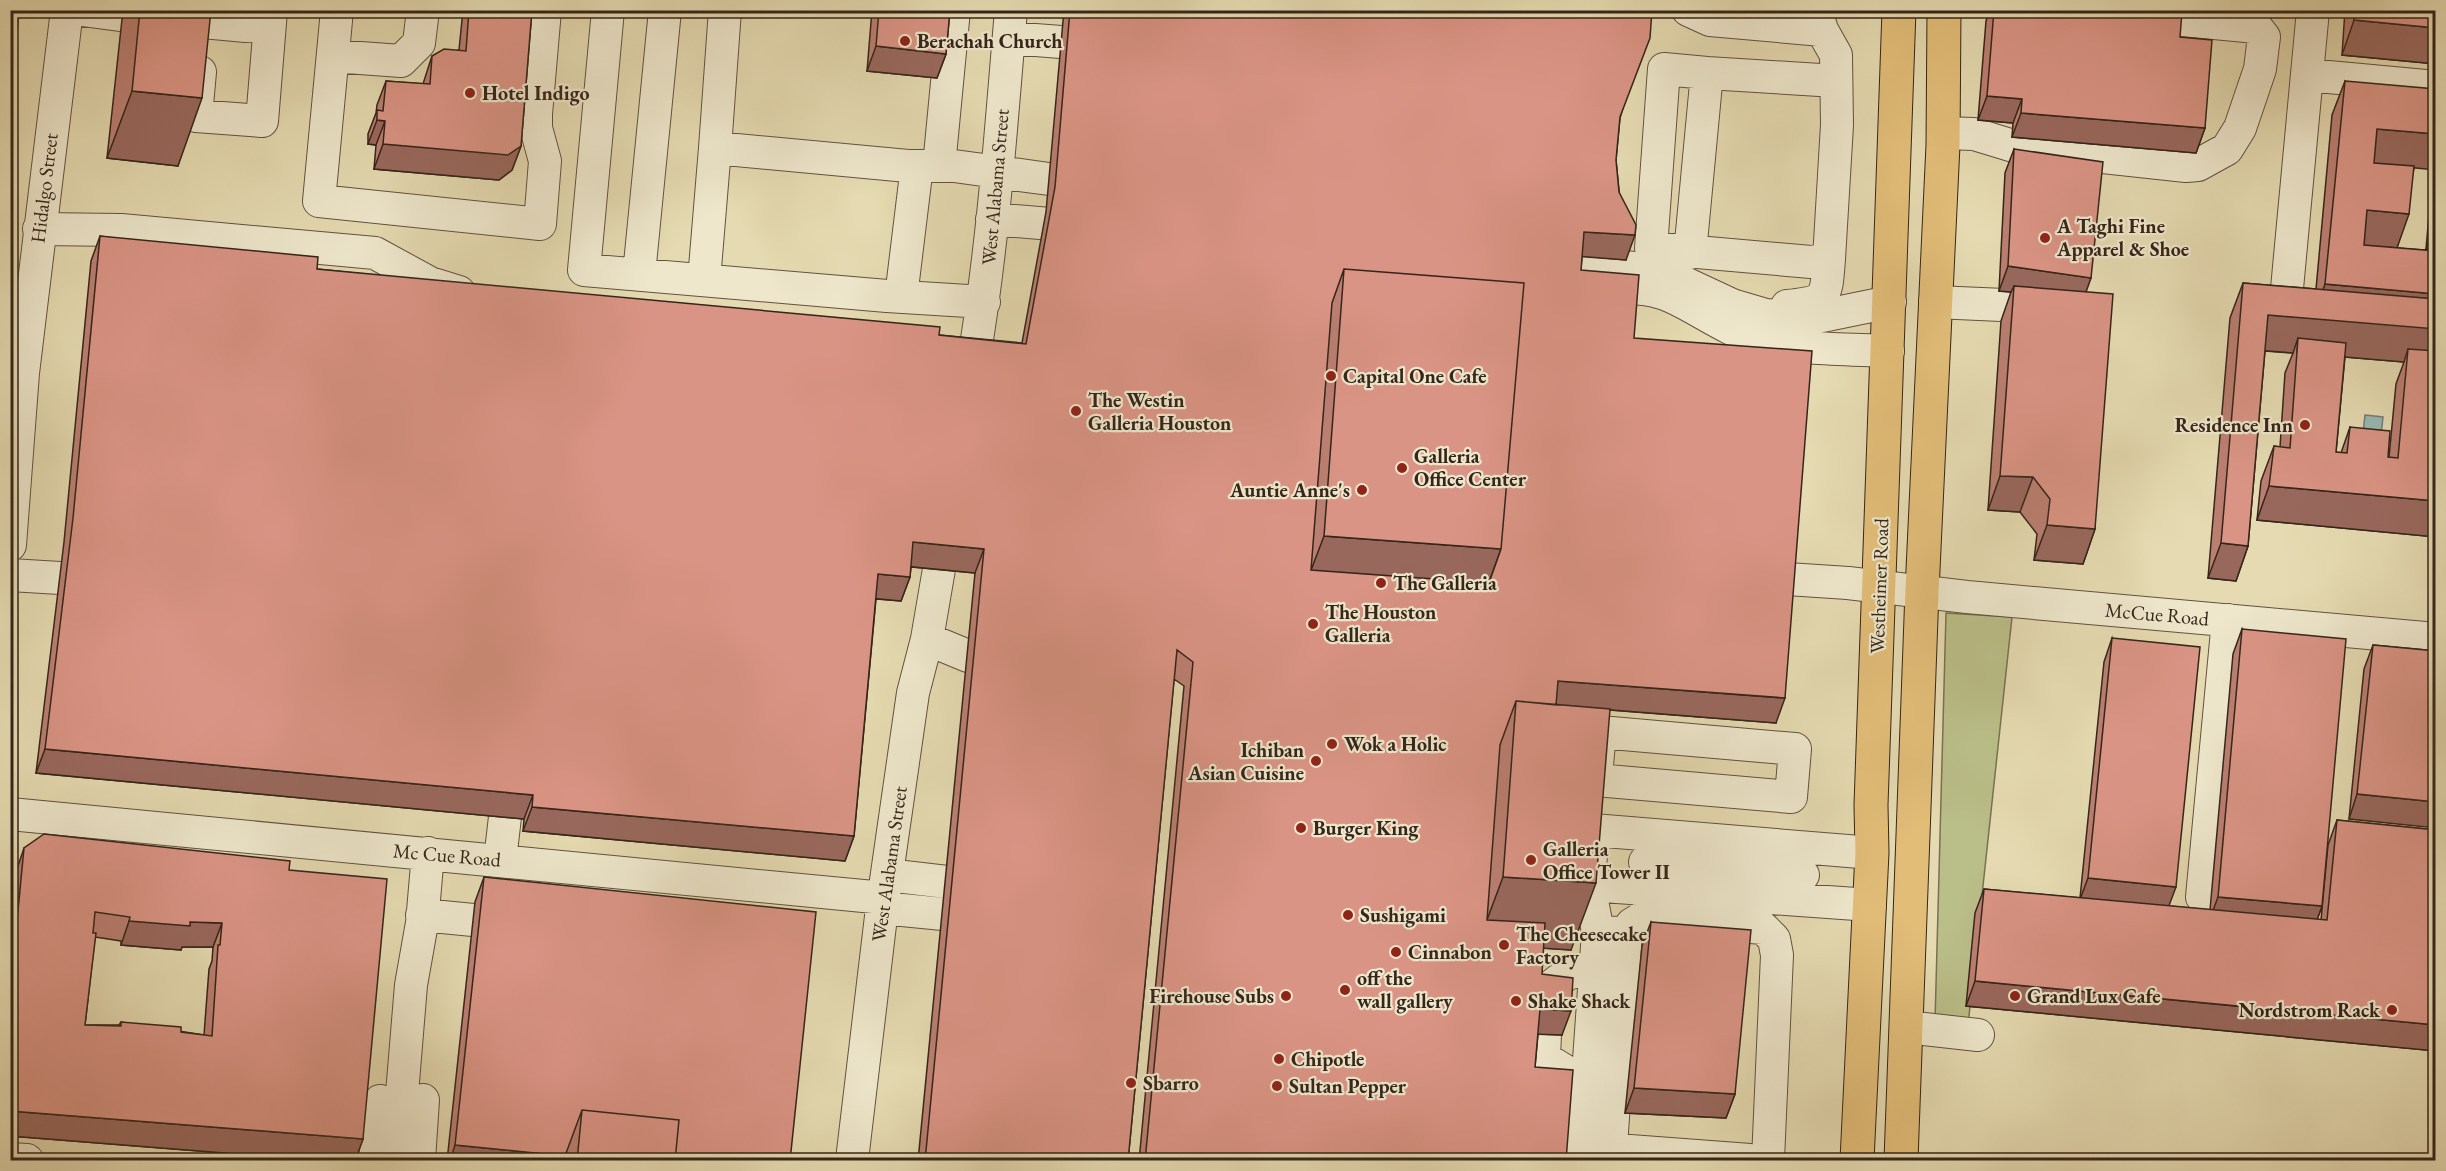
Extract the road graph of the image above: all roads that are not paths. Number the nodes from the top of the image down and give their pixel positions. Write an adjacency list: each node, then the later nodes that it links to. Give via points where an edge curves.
1 (67, 10): 32 (street, Hidalgo Street)
2 (82, 10): 15 (street)
3 (338, 10): 21 (street)
4 (423, 10): 21 (street, via 419,42 401,61)
5 (545, 10): 21 (street, via 536,114 546,161 540,224 319,201)
6 (608, 10): 37 (street, via 584,270)
7 (665, 10): 37 (street)
8 (725, 10): 27 (street)
9 (954, 10): 28 (street)
10 (1688, 10): 17 (street, via 1710,20)
11 (1899, 10): 20 (main road, Westheimer Road)
12 (1944, 10): 26 (main road)
13 (2313, 10): 23 (street)
14 (2106, 13): 26 (street, via 2257,28 2264,37 2260,69 2240,128 2227,149 2198,165 2186,166 2020,148 1974,134)
15 (120, 15)
16 (271, 17): 16 (street, via 246,26 199,21 196,116 262,121)
17 (1819, 20): 24 (street, via 1836,55)
18 (1010, 24): 19 (street); 30 (street, West Alabama Street)
19 (1061, 42)
20 (1899, 52): 26 (main road, via 1922,136 1926,142); 29 (main road, Westheimer Road)
21 (333, 56)
22 (1707, 73): 24 (street); 35 (street); 35 (street, via 1664,69 1651,248)
23 (2307, 75): 25 (street); 46 (street)
24 (1836, 81): 36 (street)
25 (2436, 87)
26 (1943, 139): 43 (main road)
27 (714, 148): 28 (street); 38 (street)
28 (928, 166): 30 (street); 39 (street)
29 (1895, 168): 42 (main road, Westheimer Road); 43 (main road, via 1914,190 1912,227)
30 (996, 172): 31 (street); 33 (street, West Alabama Street)
31 (1049, 179)
32 (39, 229): 40 (street, via 121,230 375,253 430,284); 49 (street, Hidalgo Street)
33 (992, 229): 34 (street); 41 (street, West Alabama Street)
34 (1110, 239)
35 (1690, 253): 36 (street, via 1811,262)
36 (1829, 259): 44 (street, via 1823,297 1813,304 1772,308)
37 (639, 274): 38 (street)
38 (704, 280): 39 (street)
39 (902, 297): 41 (street)
40 (489, 298)
41 (984, 302): 48 (street, West Alabama Street)
42 (1890, 302): 44 (street, via 1812,318 1766,315); 47 (main road, Westheimer Road)
43 (1935, 303): 45 (street); 56 (main road)
44 (1732, 305): 47 (street, via 1674,278 1634,267 1574,273 1670,296 1732,330 1759,339)
45 (2076, 309)
46 (2285, 310)
47 (1888, 351): 55 (main road, Westheimer Road)
48 (973, 364)
49 (17, 373): 50 (street, Hidalgo Street)
50 (10, 545)
51 (939, 569): 58 (street, West Alabama Street)
52 (10, 575): 53 (street)
53 (60, 578)
54 (1787, 579): 55 (street, McCue Road)
55 (1879, 586): 56 (street, McCue Road); 66 (main road, Westheimer Road)
56 (1922, 591): 57 (street, McCue Road); 80 (main road)
57 (2228, 620): 59 (street, McCue Road); 73 (street)
58 (927, 639): 60 (street); 72 (street, West Alabama Street, via 913,693)
59 (2436, 639)
60 (968, 656)
61 (1596, 780): 61 (street, via 1791,797 1796,748 1600,732); 64 (street)
62 (10, 814): 65 (street, Mc Cue Road)
63 (505, 817): 67 (street)
64 (1593, 830): 69 (street); 71 (street)
65 (428, 853): 67 (street, Mc Cue Road); 76 (street)
66 (1872, 853): 69 (street); 74 (main road, Westheimer Road); 80 (main road, via 1880,859 1885,873 1885,900)
67 (500, 860): 72 (street, Mc Cue Road)
68 (1645, 862): 69 (street)
69 (1803, 875): 71 (street); 74 (street)
70 (947, 882): 72 (street)
71 (1589, 885): 78 (street)
72 (884, 894): 75 (street); 91 (street, West Alabama Street)
73 (2202, 897)
74 (1870, 905): 89 (main road, Westheimer Road)
75 (944, 914)
76 (422, 919): 77 (street); 86 (street, via 431,990); 86 (street, via 390,981)
77 (473, 920)
78 (1612, 932): 79 (street); 87 (street); 93 (street, via 1642,918 1763,928 1774,939 1777,955)
79 (1595, 966): 81 (street, via 1558,981 1549,988); 85 (street)
80 (1908, 984): 82 (main road)
81 (1548, 1000)
82 (1906, 1027): 84 (street); 94 (main road)
83 (1545, 1034): 85 (street, via 1544,1058)
84 (1978, 1035)
85 (1588, 1085): 87 (street)
86 (397, 1154)
87 (1596, 1154): 92 (street)
88 (10, 1159): 90 (street)
89 (1857, 1159)
90 (27, 1161)
91 (852, 1161)
92 (1750, 1161)
93 (1768, 1161)
94 (1901, 1161)

